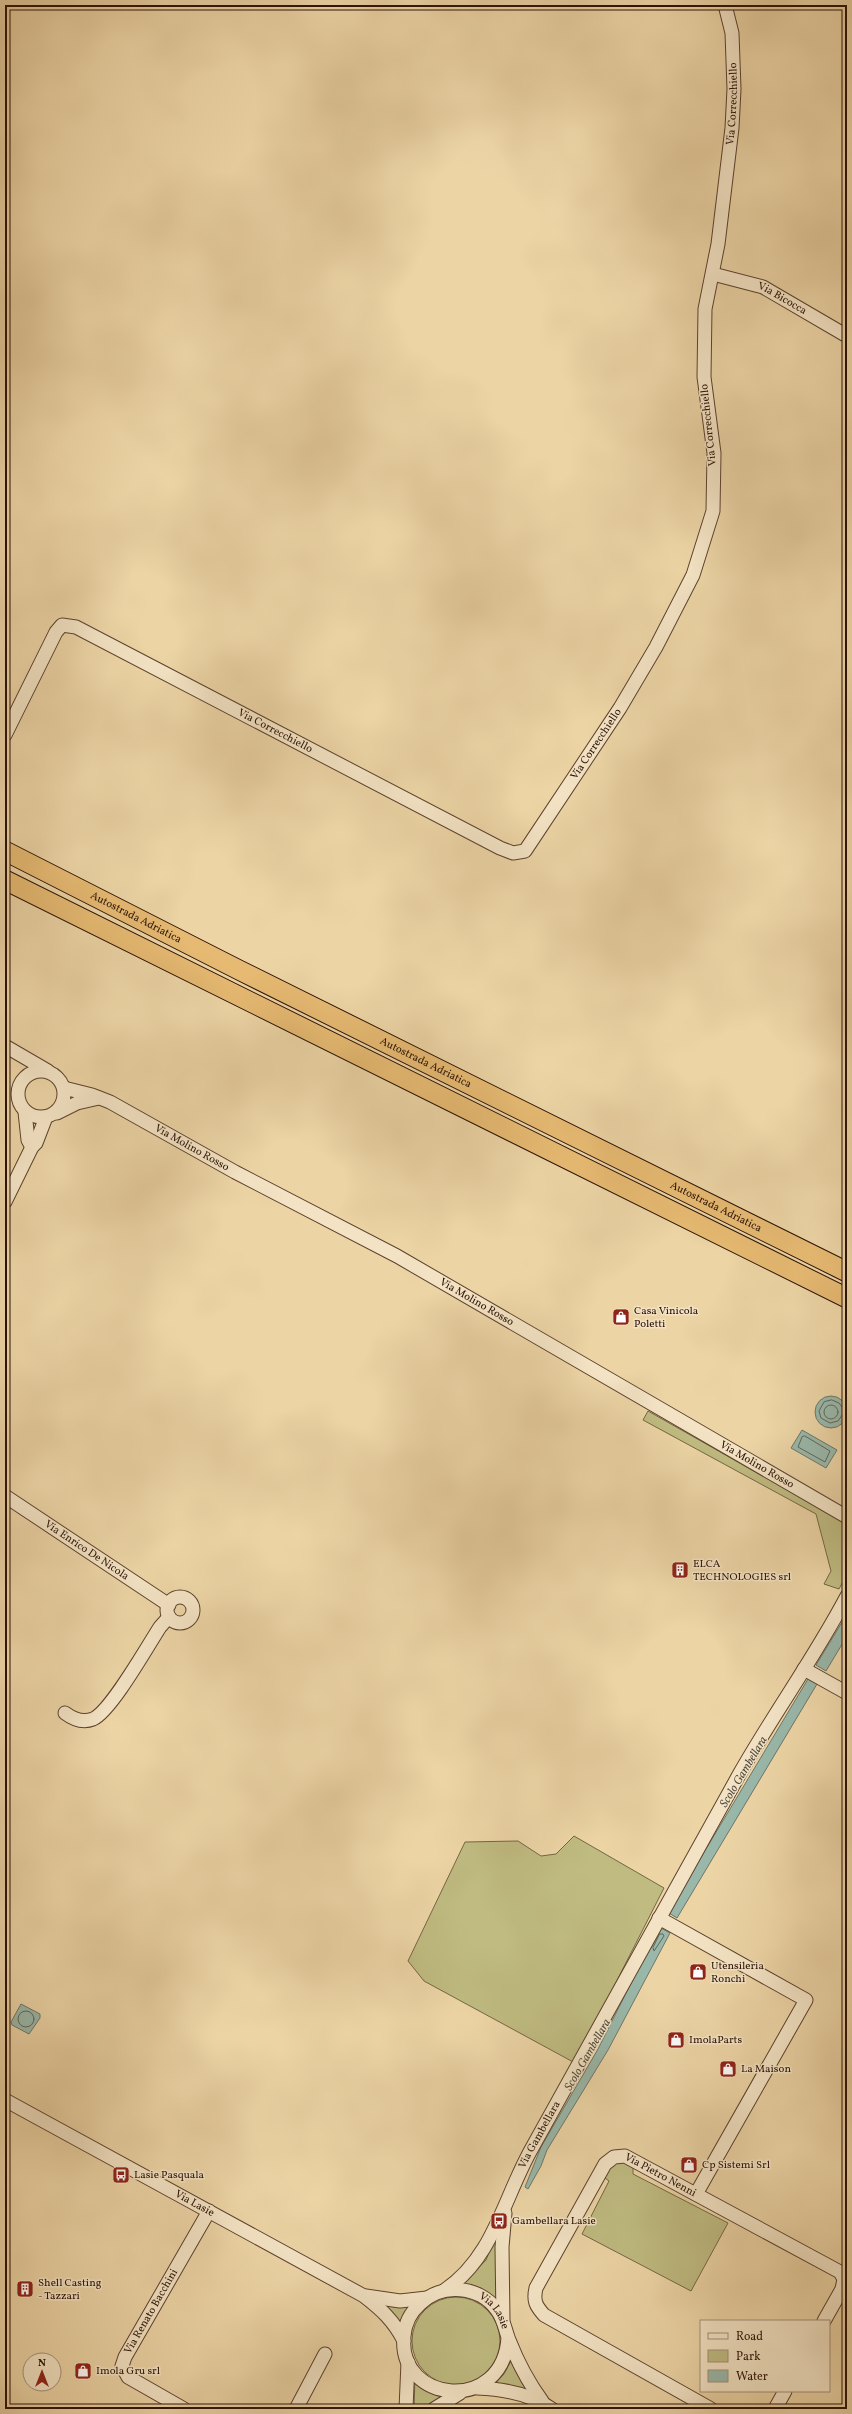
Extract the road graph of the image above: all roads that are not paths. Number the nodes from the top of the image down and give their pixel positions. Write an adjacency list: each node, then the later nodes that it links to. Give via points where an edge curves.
1 (725, 5): 2 (street, Via Correcchiello, via 732,33 734,89 732,128)
2 (712, 274): 3 (street, Via Bicocca, via 763,287); 4 (street, Via Correcchiello, via 705,309 704,377 714,453 713,511 693,575 656,647 620,708 525,851 513,853 500,848 76,627 62,625 56,632)
3 (847, 336)
4 (5, 735)
5 (5, 851): 17 (highway, Autostrada Adriatica)
6 (5, 880): 18 (highway)
7 (5, 1046): 8 (street)
8 (18, 1056): 9 (street); 10 (street, via 22,1072)
9 (48, 1071): 10 (street, via 32,1072); 11 (street, via 55,1075)
10 (20, 1083): 13 (street, via 18,1099)
11 (64, 1088): 12 (street, Via Molino Rosso); 14 (street, via 63,1103)
12 (100, 1098): 14 (street, via 77,1103); 20 (street, Via Molino Rosso, via 397,1256)
13 (25, 1112): 14 (street, via 39,1118); 15 (street, via 28,1140)
14 (50, 1116): 15 (street)
15 (32, 1147): 16 (street)
16 (5, 1202)
17 (847, 1272)
18 (847, 1298)
19 (5, 1496): 24 (street, Via Enrico De Nicola, via 169,1611 108,1707 87,1721 74,1720)
20 (847, 1517)
21 (847, 1596): 22 (street, Via Gambellara)
22 (804, 1668): 23 (street); 25 (street, Via Gambellara, via 768,1724)
23 (847, 1693)
24 (65, 1713)
25 (658, 1918): 27 (street, via 806,2000); 28 (street, Via Gambellara, via 520,2168)
26 (5, 2100): 29 (street, Via Lasie)
27 (696, 2194): 34 (street, Via Pietro Nenni, via 840,2272 844,2279 842,2289); 47 (street, Via Pietro Nenni, via 625,2156 614,2157 605,2164 536,2288 534,2297 536,2306 544,2315)
28 (506, 2205): 30 (street, Via Gambellara, via 476,2261 458,2282); 33 (street, Via Gambellara, via 502,2247)
29 (209, 2210): 31 (street, Via Lasie); 43 (street, Via Renato Bacchini, via 122,2366 128,2377)
30 (445, 2290): 32 (street, Via Lasie); 33 (street, Via Lasie, via 456,2289 479,2294 497,2309)
31 (364, 2296): 32 (street, Via Lasie, via 400,2301); 36 (street, Via Lasie, via 384,2312)
32 (427, 2298): 36 (street, Via Lasie, via 410,2317)
33 (503, 2319): 35 (street, Via Lasie)
34 (825, 2320)
35 (508, 2337): 39 (street, Via Lasie, via 504,2362 497,2373); 42 (street, Via Lasie, via 527,2381)
36 (404, 2341): 38 (street, Via Lasie)
37 (325, 2354): 44 (street)
38 (408, 2362): 41 (street, Via Lasie, via 429,2386); 45 (street)
39 (477, 2388): 41 (street, Via Lasie); 42 (street, Via Lasie, via 516,2393)
40 (784, 2392): 48 (street)
41 (460, 2393): 46 (street)
42 (547, 2405)
43 (178, 2408)
44 (296, 2409)
45 (406, 2409)
46 (434, 2409)
47 (711, 2409)
48 (775, 2409)

